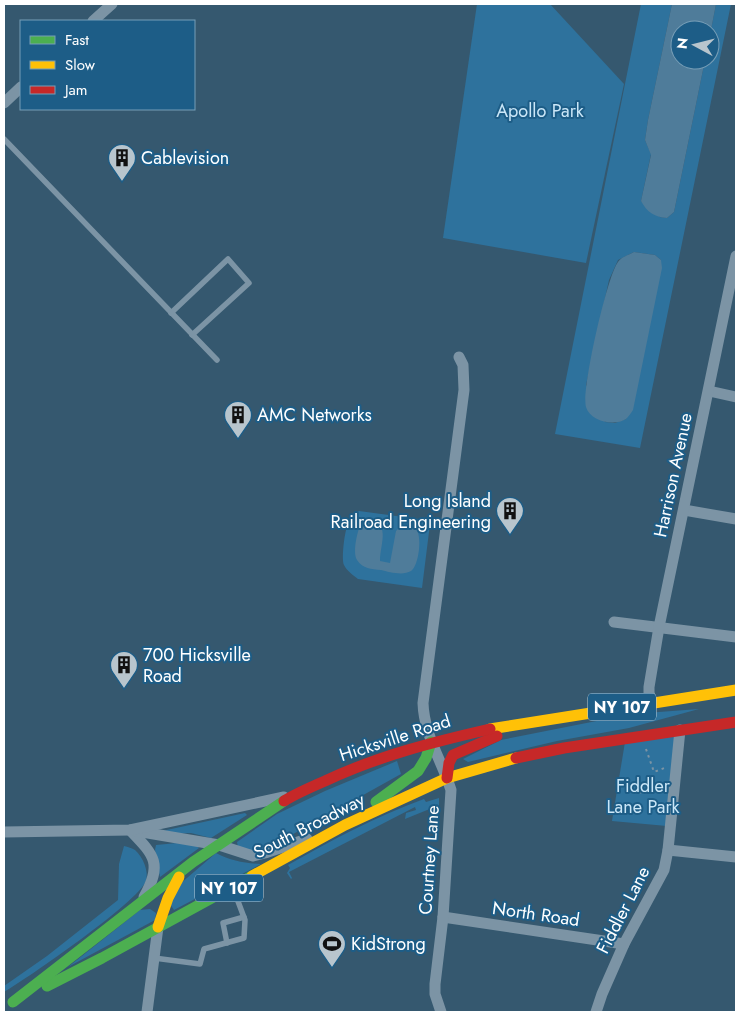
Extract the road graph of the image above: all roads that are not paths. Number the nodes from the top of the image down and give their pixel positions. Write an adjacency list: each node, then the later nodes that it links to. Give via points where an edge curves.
1 (112, 4): 2 (street)
2 (94, 20)
3 (20, 88): 4 (street)
4 (4, 103)
5 (4, 139): 8 (lane)
6 (736, 256): 7 (street, Harrison Avenue)
7 (732, 300): 12 (street, Harrison Avenue)
8 (171, 313): 9 (lane); 9 (lane, via 228,259 250,283)
9 (192, 335): 11 (lane)
10 (459, 358): 24 (street, Courtney Lane, via 463,365 464,390 423,703)
11 (217, 360)
12 (709, 391): 13 (street); 14 (street, Harrison Avenue)
13 (736, 397)
14 (684, 510): 15 (street); 17 (street, Harrison Avenue)
15 (736, 519)
16 (614, 622): 17 (street)
17 (659, 627): 18 (street); 20 (street, Harrison Avenue, via 649,688)
18 (736, 637)
19 (736, 690): 20 (main road, Hicksville Road / NY 107)
20 (652, 702): 21 (main road, Hicksville Road / NY 107)
21 (542, 720): 24 (main road, Hicksville Road / NY 107); 25 (main road, via 453,755)
22 (736, 722): 23 (main road, NY 107)
23 (680, 730): 25 (main road, NY 107, via 564,748 502,761); 31 (street, Fiddler Lane)
24 (431, 742): 25 (street, Courtney Lane); 26 (main road, Hicksville Road / NY 107, via 355,767); 27 (main road, via 418,771)
25 (447, 778): 27 (main road, South Broadway / NY 107); 37 (street, Courtney Lane, via 451,790)
26 (294, 795): 28 (street); 30 (main road, Hicksville Road / NY 107)
27 (344, 825): 30 (street, via 253,856); 34 (main road, South Broadway / NY 107)
28 (130, 830): 29 (street); 30 (street); 35 (street, via 154,859 151,885)
29 (4, 832)
30 (219, 845): 33 (main road, Hicksville Road / NY 107)
31 (668, 850): 32 (street); 40 (street, Fiddler Lane, via 659,882)
32 (736, 858)
33 (181, 872): 35 (main road, Hicksville Road / NY 107); 38 (main road)
34 (232, 886): 36 (lane); 38 (main road, South Broadway / NY 107)
35 (140, 903): 42 (main road, Hicksville Road / NY 107)
36 (244, 917): 39 (lane, via 244,938); 39 (lane, via 223,923)
37 (443, 918): 40 (street, North Road); 44 (street, Courtney Lane, via 434,984)
38 (158, 927): 41 (street); 42 (main road, South Broadway / NY 107)
39 (227, 943): 41 (lane, via 204,950 200,964)
40 (624, 944): 45 (street, Fiddler Lane)
41 (154, 958): 43 (street)
42 (8, 1005)
43 (147, 1012)
44 (440, 1012)
45 (596, 1012)

